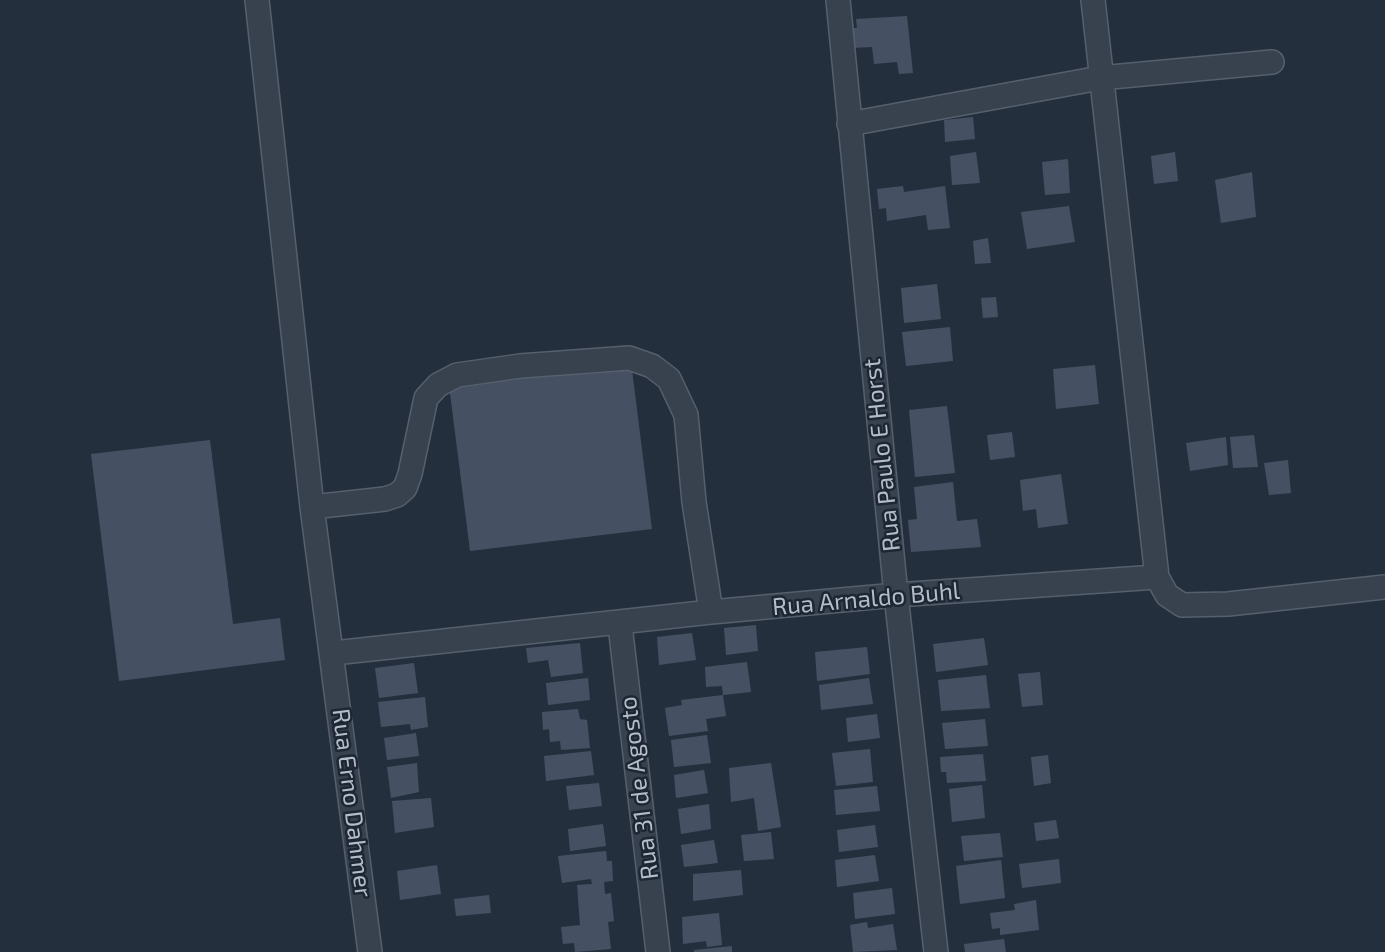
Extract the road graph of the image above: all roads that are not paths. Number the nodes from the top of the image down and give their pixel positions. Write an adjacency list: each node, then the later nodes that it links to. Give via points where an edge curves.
1 (257, 0): 7 (street, Rua Erno Dahmer)
2 (838, 0): 6 (street, Rua Paulo E Horst)
3 (1093, 0): 5 (street)
4 (1272, 62): 5 (street)
5 (1100, 78): 6 (street); 8 (street)
6 (849, 124): 10 (street, Rua Paulo E Horst)
7 (312, 507): 11 (street, via 385,499 405,488 426,398 457,375 629,358 652,366 669,379 686,415); 13 (street, Rua Erno Dahmer)
8 (1157, 577): 9 (street, via 1167,595 1182,605); 10 (street, Rua Arnaldo Buhl)
9 (1385, 587)
10 (895, 595): 11 (street, Rua Arnaldo Buhl); 16 (street, Rua Paulo E Horst)
11 (711, 612): 12 (street, Rua Arnaldo Buhl)
12 (620, 625): 13 (street, Rua Arnaldo Buhl); 15 (street, Rua 31 de Agosto)
13 (334, 653): 14 (street, Rua Erno Dahmer)
14 (370, 952)
15 (658, 952)
16 (936, 952)

